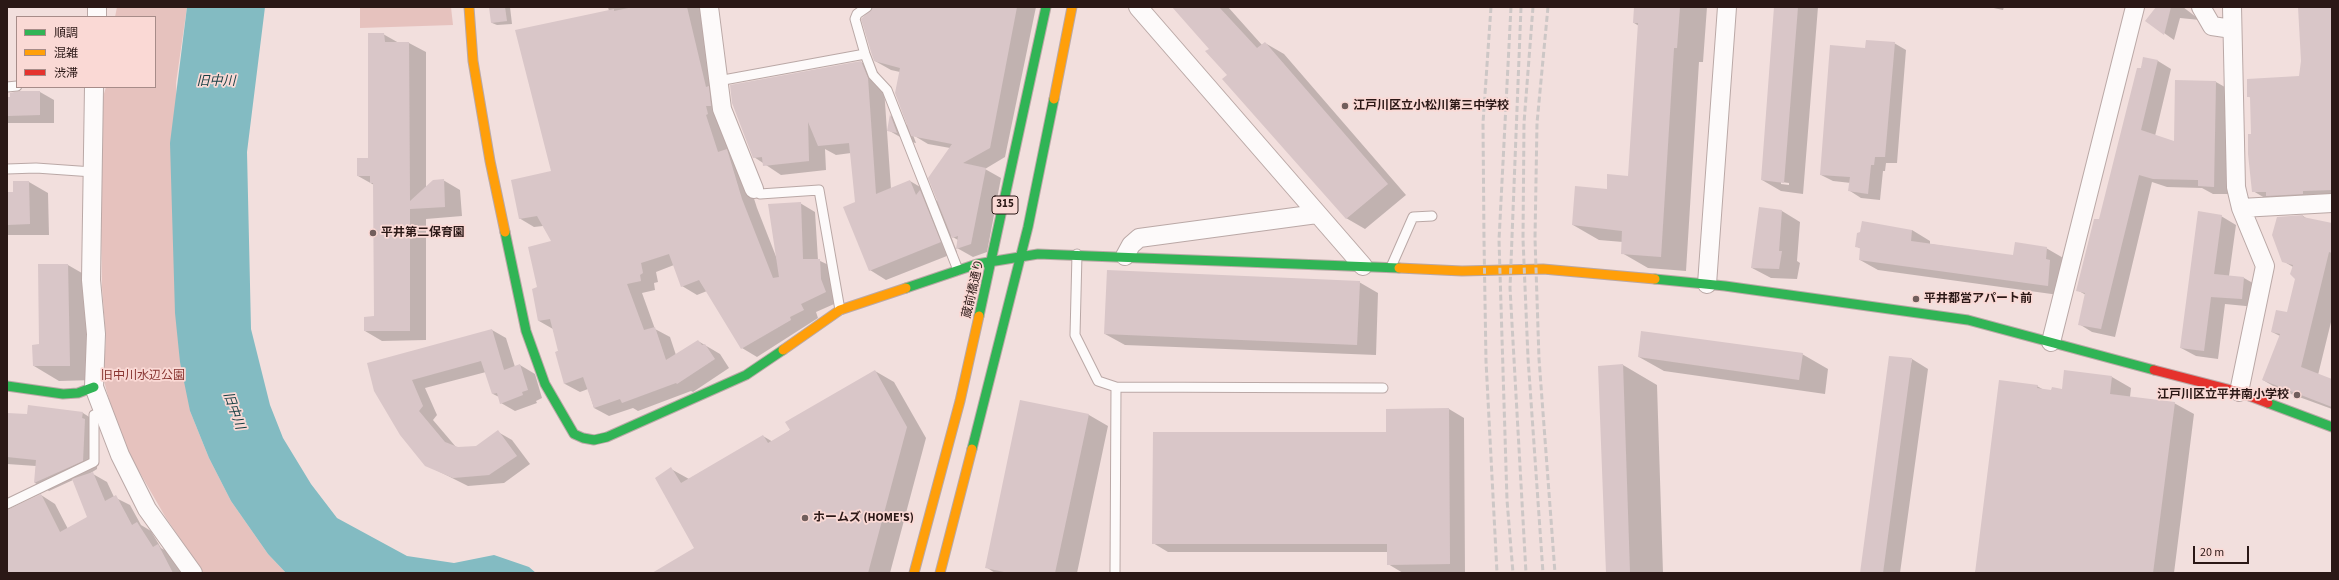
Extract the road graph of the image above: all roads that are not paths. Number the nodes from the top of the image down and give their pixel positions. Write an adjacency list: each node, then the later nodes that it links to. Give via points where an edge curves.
1 (469, 7): 30 (street, via 473,61 490,161 526,331 545,384 574,434 594,440 608,437 746,375)
2 (709, 7): 13 (street)
3 (867, 7): 12 (lane, via 857,14 855,19)
4 (1046, 7): 25 (street, 蔵前橋通り / 315)
5 (1072, 7): 23 (street, 315)
6 (1138, 7): 20 (street)
7 (1727, 7): 29 (street)
8 (2135, 7): 31 (street)
9 (2201, 7): 11 (street, via 2212,26)
10 (2232, 7): 11 (street)
11 (2232, 29): 19 (street, via 2236,187)
12 (865, 54): 13 (lane); 28 (lane, via 873,74 887,90)
13 (718, 81): 17 (street, via 722,109)
14 (94, 88): 16 (street)
15 (7, 169): 16 (lane, via 36,168)
16 (93, 172): 33 (street, via 91,280 96,334)
17 (754, 189): 30 (lane, via 760,194 819,190)
18 (2332, 203): 19 (street)
19 (2241, 208): 36 (street, via 2265,266)
20 (1317, 214): 24 (street, via 1139,238 1131,245); 26 (street)
21 (1432, 216): 27 (lane, via 1413,217)
22 (1077, 254): 23 (street); 24 (street); 34 (lane, via 1075,335 1098,381)
23 (1021, 255): 25 (street); 42 (street, 315)
24 (1125, 256): 26 (street)
25 (992, 261): 28 (street); 41 (street, 蔵前橋通り / 315, via 960,402)
26 (1363, 266): 27 (street)
27 (1391, 267): 29 (street, via 1462,271 1572,271)
28 (958, 270): 30 (street)
29 (1707, 284): 31 (street, via 1941,315)
30 (840, 310)
31 (2051, 342): 36 (street)
32 (7, 386): 33 (street, via 63,394 78,393)
33 (94, 387): 37 (street)
34 (1116, 387): 35 (lane); 43 (lane)
35 (1383, 388)
36 (2239, 392): 38 (street)
37 (102, 412): 39 (lane, via 94,415 94,462); 40 (street, via 147,509)
38 (2332, 427)
39 (7, 504)
40 (193, 573)
41 (914, 573)
42 (940, 573)
43 (1115, 573)

